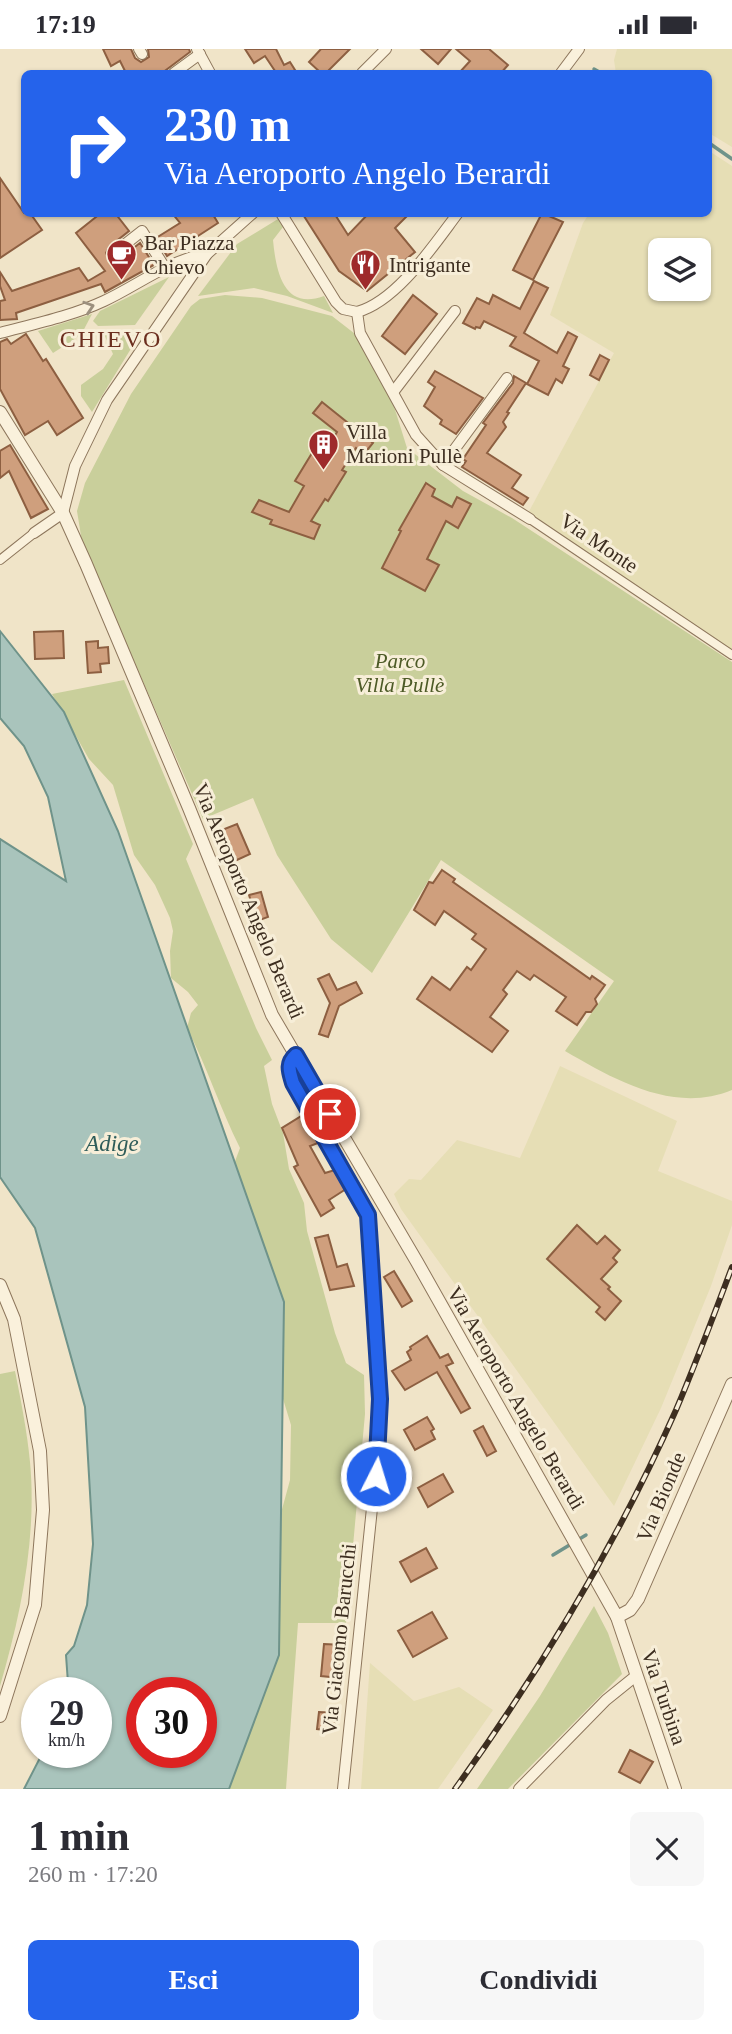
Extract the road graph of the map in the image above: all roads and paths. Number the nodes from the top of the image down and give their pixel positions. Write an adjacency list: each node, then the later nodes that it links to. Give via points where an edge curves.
1 (386, 49): 6 (street)
2 (579, 49): 7 (street)
3 (199, 51): 4 (street); 5 (street)
4 (177, 70)
5 (208, 70)
6 (365, 70)
7 (563, 70)
8 (249, 217): 12 (street)
9 (283, 217): 15 (street, via 336,302)
10 (455, 217): 15 (street, via 398,286)
11 (114, 253): 13 (street, via 142,231)
12 (207, 254): 13 (street); 21 (street, via 107,400 75,466)
13 (165, 268): 16 (street, one-way to 13, via 102,302)
14 (455, 311): 18 (street)
15 (357, 312): 18 (street, Via Monte, via 360,333)
16 (0, 333)
17 (508, 378): 20 (street)
18 (394, 391): 20 (street, Via Monte, via 416,435)
19 (0, 412): 21 (street, Via Aeroporto Angelo Berardi)
20 (443, 465): 22 (street, Via Monte)
21 (63, 513): 23 (street); 26 (street, Via Aeroporto Angelo Berardi, via 272,1015)
22 (530, 519): 25 (street, Via Monte)
23 (34, 533): 24 (street)
24 (0, 559)
25 (732, 655)
26 (296, 1055): 29 (street, Via Aeroporto Angelo Berardi); 32 (street, Via Giacomo Barucchi, via 289,1067 293,1083 364,1204 370,1231 380,1399 378,1450)
27 (0, 1285): 31 (street, via 14,1319 40,1451 43,1510 35,1605)
28 (732, 1384): 29 (street, Via Bionde, via 638,1599)
29 (617, 1617): 30 (street, Via Turbina)
30 (637, 1675): 33 (street, via 606,1700); 34 (street, Via Turbina)
31 (0, 1716)
32 (343, 1789)
33 (519, 1789)
34 (675, 1789)

